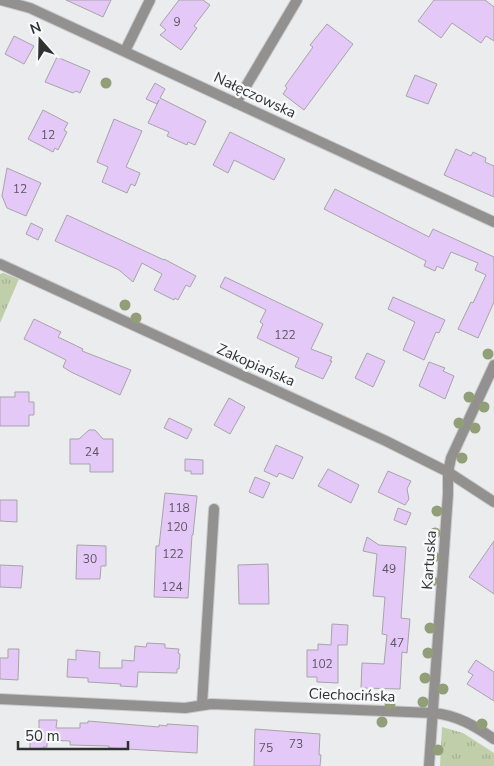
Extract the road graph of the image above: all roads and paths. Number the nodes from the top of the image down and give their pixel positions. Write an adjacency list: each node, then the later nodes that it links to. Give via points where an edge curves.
1 (1, 0): 4 (street, Nałęczowska, via 30,8)
2 (150, 0): 4 (street)
3 (297, 0): 5 (street)
4 (125, 51): 5 (street, Nałęczowska)
5 (236, 104): 6 (street, Nałęczowska)
6 (494, 222)
7 (0, 264): 9 (street, Zakopiańska)
8 (494, 365): 9 (street, Kartuska, via 451,458)
9 (448, 472): 10 (street, Zakopiańska); 14 (street, Kartuska)
10 (494, 502)
11 (214, 509): 13 (street)
12 (0, 699): 13 (street, Ciechocińska, via 185,708)
13 (202, 705): 14 (street, Ciechocińska)
14 (433, 713): 15 (street, Ciechocińska, via 467,722); 16 (street, Kartuska)
15 (494, 739)
16 (429, 766)

